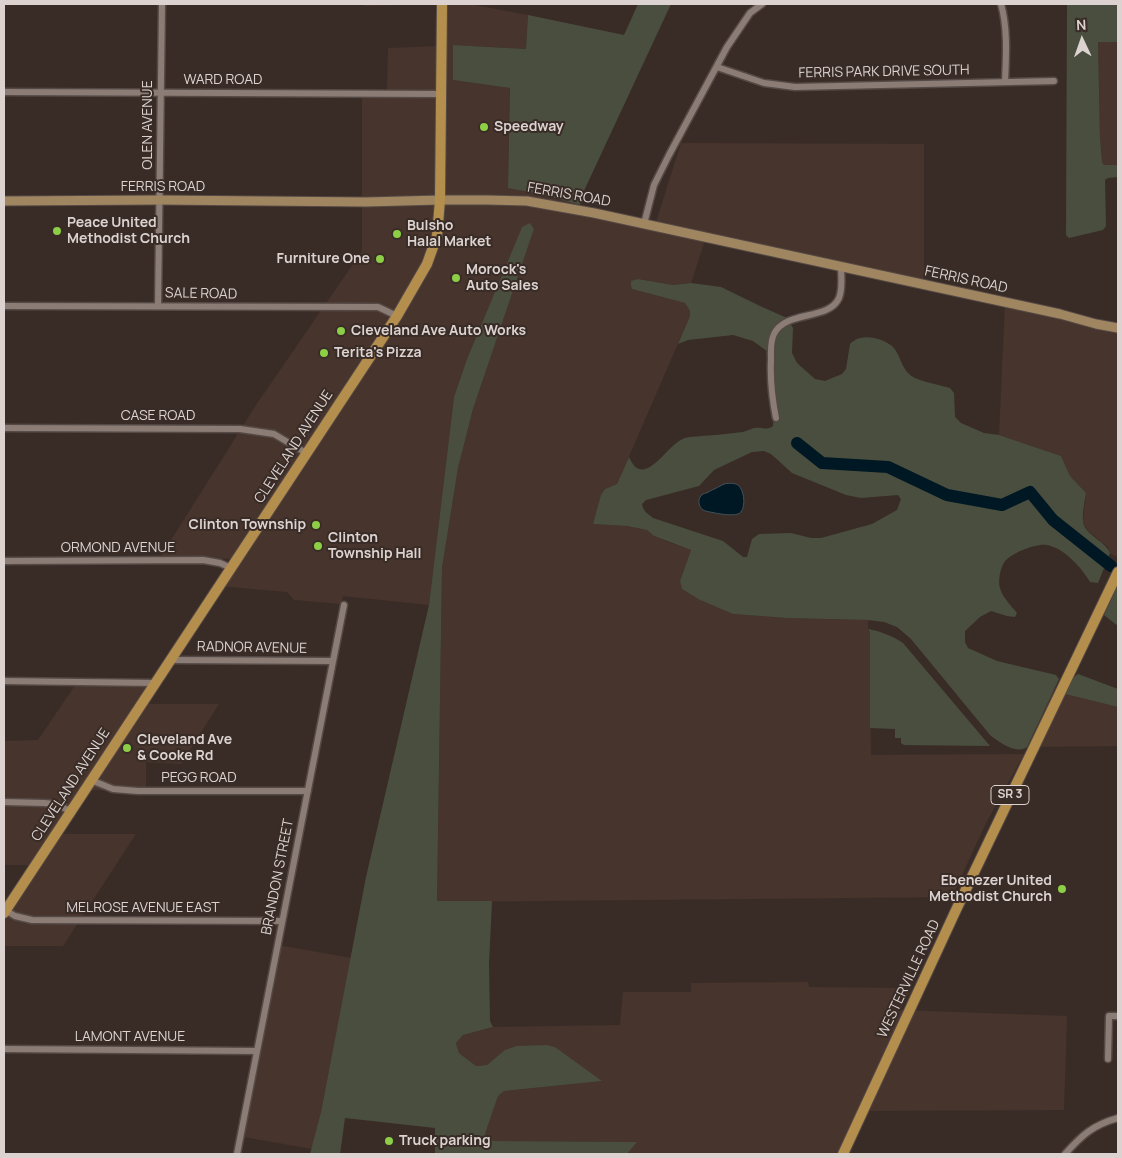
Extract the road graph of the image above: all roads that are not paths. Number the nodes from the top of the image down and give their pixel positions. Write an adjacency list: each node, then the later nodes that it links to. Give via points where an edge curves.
1 (162, 4): 9 (street, OLEN AVENUE)
2 (442, 4): 10 (main road, CLEVELAND AVENUE)
3 (762, 4): 5 (street, via 750,13)
4 (1001, 4): 7 (street)
5 (717, 67): 7 (street, FERRIS PARK DRIVE SOUTH, via 764,83 795,87); 14 (street, via 654,185)
6 (1054, 81): 7 (street, FERRIS PARK DRIVE SOUTH)
7 (1005, 82)
8 (4, 92): 9 (street, WARD ROAD)
9 (161, 93): 10 (street, WARD ROAD); 11 (street, OLEN AVENUE)
10 (441, 94): 12 (main road, CLEVELAND AVENUE)
11 (160, 200): 12 (main road, FERRIS ROAD); 13 (main road, FERRIS ROAD); 17 (street, OLEN AVENUE)
12 (440, 200): 14 (main road, FERRIS ROAD, via 526,201); 18 (main road, CLEVELAND AVENUE, via 432,253)
13 (4, 201)
14 (644, 224): 15 (main road, FERRIS ROAD)
15 (841, 267): 19 (main road, FERRIS ROAD); 20 (street, via 841,290 832,306 784,323 774,333 770,383)
16 (4, 306): 17 (street, SALE ROAD)
17 (158, 306): 18 (street, SALE ROAD, via 378,307)
18 (397, 316): 22 (main road, CLEVELAND AVENUE)
19 (1118, 328)
20 (776, 418)
21 (4, 428): 22 (street, CASE ROAD, via 240,429 274,434)
22 (306, 453): 24 (main road, CLEVELAND AVENUE)
23 (4, 561): 24 (street, ORMOND AVENUE, via 203,560 220,562)
24 (231, 568): 27 (main road, CLEVELAND AVENUE)
25 (1118, 572): 43 (main road, WESTERVILLE ROAD / SR 3)
26 (344, 606): 28 (street, BRANDON STREET)
27 (171, 660): 28 (street, RADNOR AVENUE); 30 (main road, CLEVELAND AVENUE)
28 (333, 662): 32 (street, BRANDON STREET)
29 (4, 681): 30 (street)
30 (156, 683): 31 (main road, CLEVELAND AVENUE)
31 (91, 780): 32 (street, PEGG ROAD, via 113,789 138,791); 34 (main road, CLEVELAND AVENUE)
32 (308, 791): 36 (street, BRANDON STREET)
33 (4, 802): 34 (street, via 54,804)
34 (71, 812): 35 (main road, CLEVELAND AVENUE)
35 (5, 911): 36 (street, MELROSE AVENUE EAST, via 32,920)
36 (282, 921): 39 (street, BRANDON STREET)
37 (1118, 1016): 40 (street, via 1109,1016)
38 (4, 1048): 39 (street, LAMONT AVENUE)
39 (256, 1051): 42 (street, BRANDON STREET)
40 (1108, 1059)
41 (1118, 1118): 44 (street, via 1089,1130)
42 (237, 1154)
43 (843, 1154)
44 (1065, 1154)

